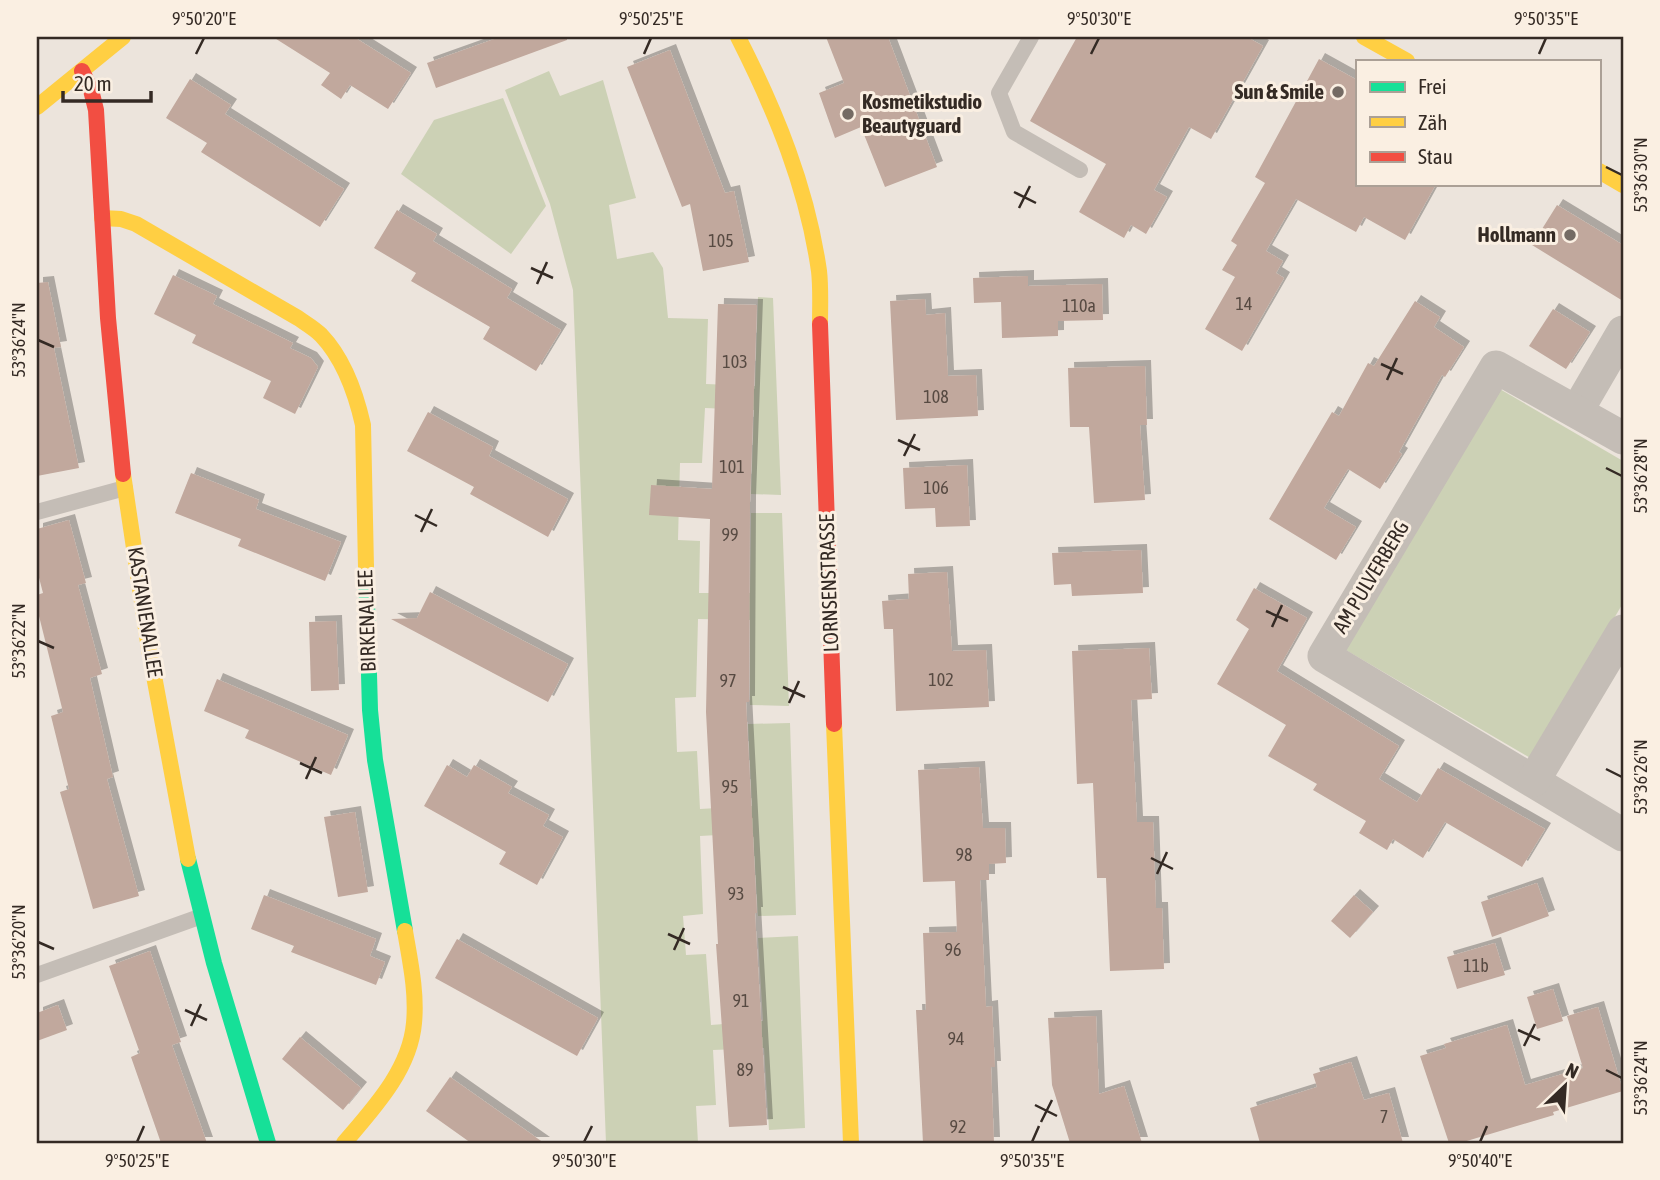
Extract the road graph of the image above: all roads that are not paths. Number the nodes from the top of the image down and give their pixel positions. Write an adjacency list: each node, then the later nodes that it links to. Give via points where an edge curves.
1 (123, 37): 6 (street)
2 (738, 37): 24 (street, LORNSENSTRASSE, via 789,148 807,208 819,273)
3 (1031, 37): 8 (lane, via 999,93 1014,132)
4 (1364, 37): 5 (street)
5 (1405, 60)
6 (82, 71): 7 (street); 11 (street, KASTANIENALLEE, via 96,110)
7 (37, 107)
8 (1080, 170)
9 (1600, 172): 10 (street)
10 (1623, 185)
11 (102, 218): 15 (street, KASTANIENALLEE); 23 (street, BIRKENALLEE, via 136,225 298,318 320,334 337,356 358,402 364,447 370,710 411,968 414,1024 394,1080)
12 (1623, 332): 13 (street)
13 (1577, 411): 14 (street, AM PULVERBERG); 18 (street, AM PULVERBERG, via 1496,367 1324,656)
14 (1623, 438)
15 (125, 488): 16 (lane); 20 (street, KASTANIENALLEE, via 187,855)
16 (37, 512)
17 (1623, 631): 18 (street)
18 (1534, 780): 19 (street, AM PULVERBERG)
19 (1623, 835)
20 (202, 916): 21 (lane); 22 (street, KASTANIENALLEE)
21 (37, 975)
22 (268, 1143)
23 (344, 1143)
24 (851, 1143)

